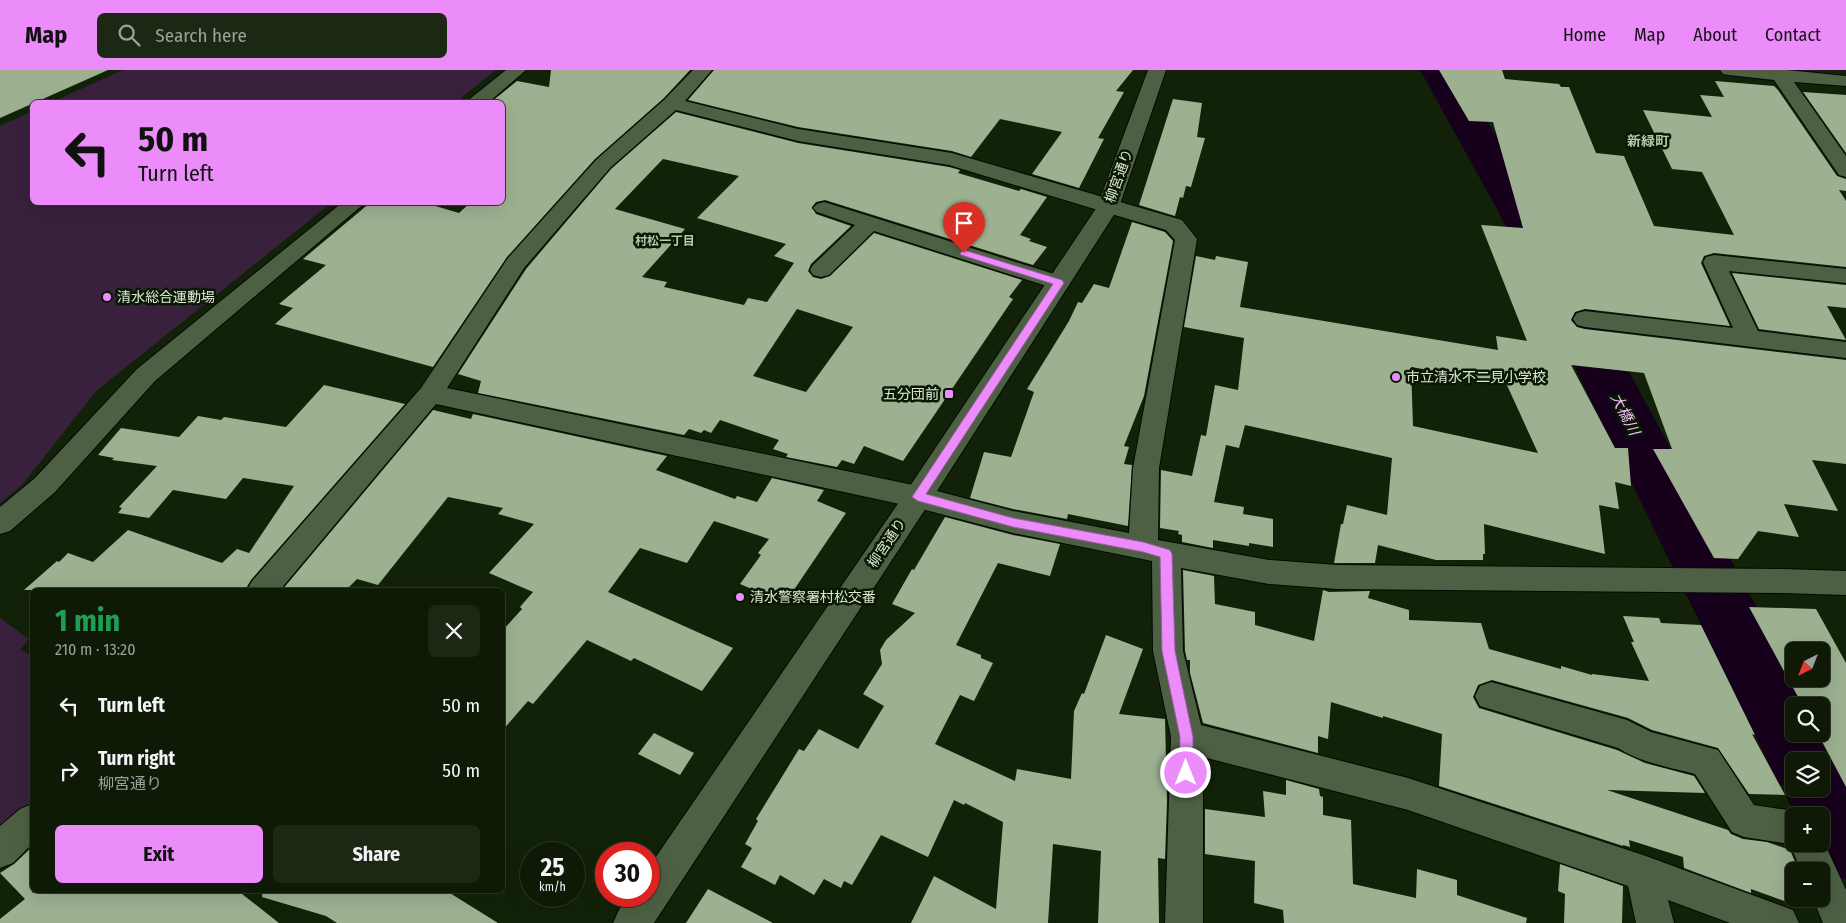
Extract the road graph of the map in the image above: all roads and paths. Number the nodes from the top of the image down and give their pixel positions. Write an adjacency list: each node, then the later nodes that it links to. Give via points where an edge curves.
1 (517, 70): 7 (street)
2 (703, 70): 8 (street)
3 (1156, 70): 12 (street, 柳宮通り)
4 (1729, 70): 5 (street)
5 (1780, 75): 6 (street); 9 (street)
6 (1846, 81)
7 (480, 100)
8 (672, 103): 12 (street, via 798,135 952,159); 20 (street, via 603,164 516,263)
9 (1846, 171)
10 (352, 205): 22 (street, via 146,375 45,485)
11 (824, 208): 13 (street)
12 (1108, 208): 16 (street, 柳宮通り); 23 (street, via 1174,225 1186,239 1146,468)
13 (870, 223): 14 (street); 16 (street)
14 (821, 270)
15 (1846, 276): 18 (street, via 1714,262)
16 (1059, 283): 21 (street, 柳宮通り)
17 (1585, 320): 18 (street)
18 (1749, 338): 19 (street)
19 (1846, 350)
20 (430, 394): 21 (street); 25 (street)
21 (918, 497): 23 (street, via 1013,522); 33 (street, 柳宮通り)
22 (0, 523)
23 (1154, 550): 24 (street, via 1270,572 1337,577); 27 (street, via 1168,651)
24 (1846, 583)
25 (264, 588)
26 (1491, 696): 29 (street, via 1627,735 1644,746 1706,761 1744,820)
27 (1186, 737): 31 (street, via 1408,794); 34 (street)
28 (30, 823): 30 (street)
29 (1785, 827)
30 (0, 850)
31 (1643, 873): 35 (street); 36 (street)
32 (1830, 896): 37 (street)
33 (632, 923)
34 (1184, 923)
35 (1655, 923)
36 (1780, 923)
37 (1842, 923)

